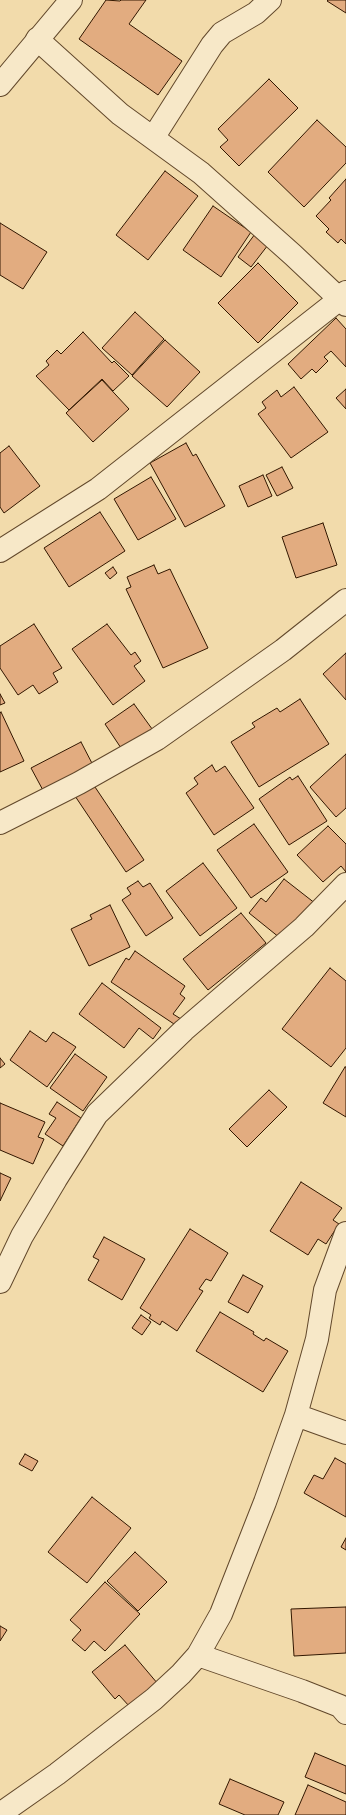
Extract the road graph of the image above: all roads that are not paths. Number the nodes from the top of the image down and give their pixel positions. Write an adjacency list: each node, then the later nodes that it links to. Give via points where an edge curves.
1 (70, 0): 3 (street)
2 (270, 0): 5 (street, via 222,33)
3 (37, 39): 4 (street); 5 (street, via 120,114)
4 (0, 85)
5 (153, 138): 6 (street, via 201,173)
6 (344, 299): 7 (street, via 98,489)
7 (0, 551)
8 (346, 600): 9 (street, via 283,650 157,739 79,784)
9 (0, 823)
10 (346, 884): 12 (street, via 304,927 190,1025 97,1114 22,1236)
11 (346, 1233): 13 (street, via 325,1290 317,1339)
12 (0, 1282)
13 (296, 1415): 14 (street); 15 (street, via 221,1614)
14 (346, 1433)
15 (198, 1655): 16 (street, via 302,1691 340,1706); 17 (street, via 154,1699 57,1774)
16 (346, 1713)
17 (0, 1814)

